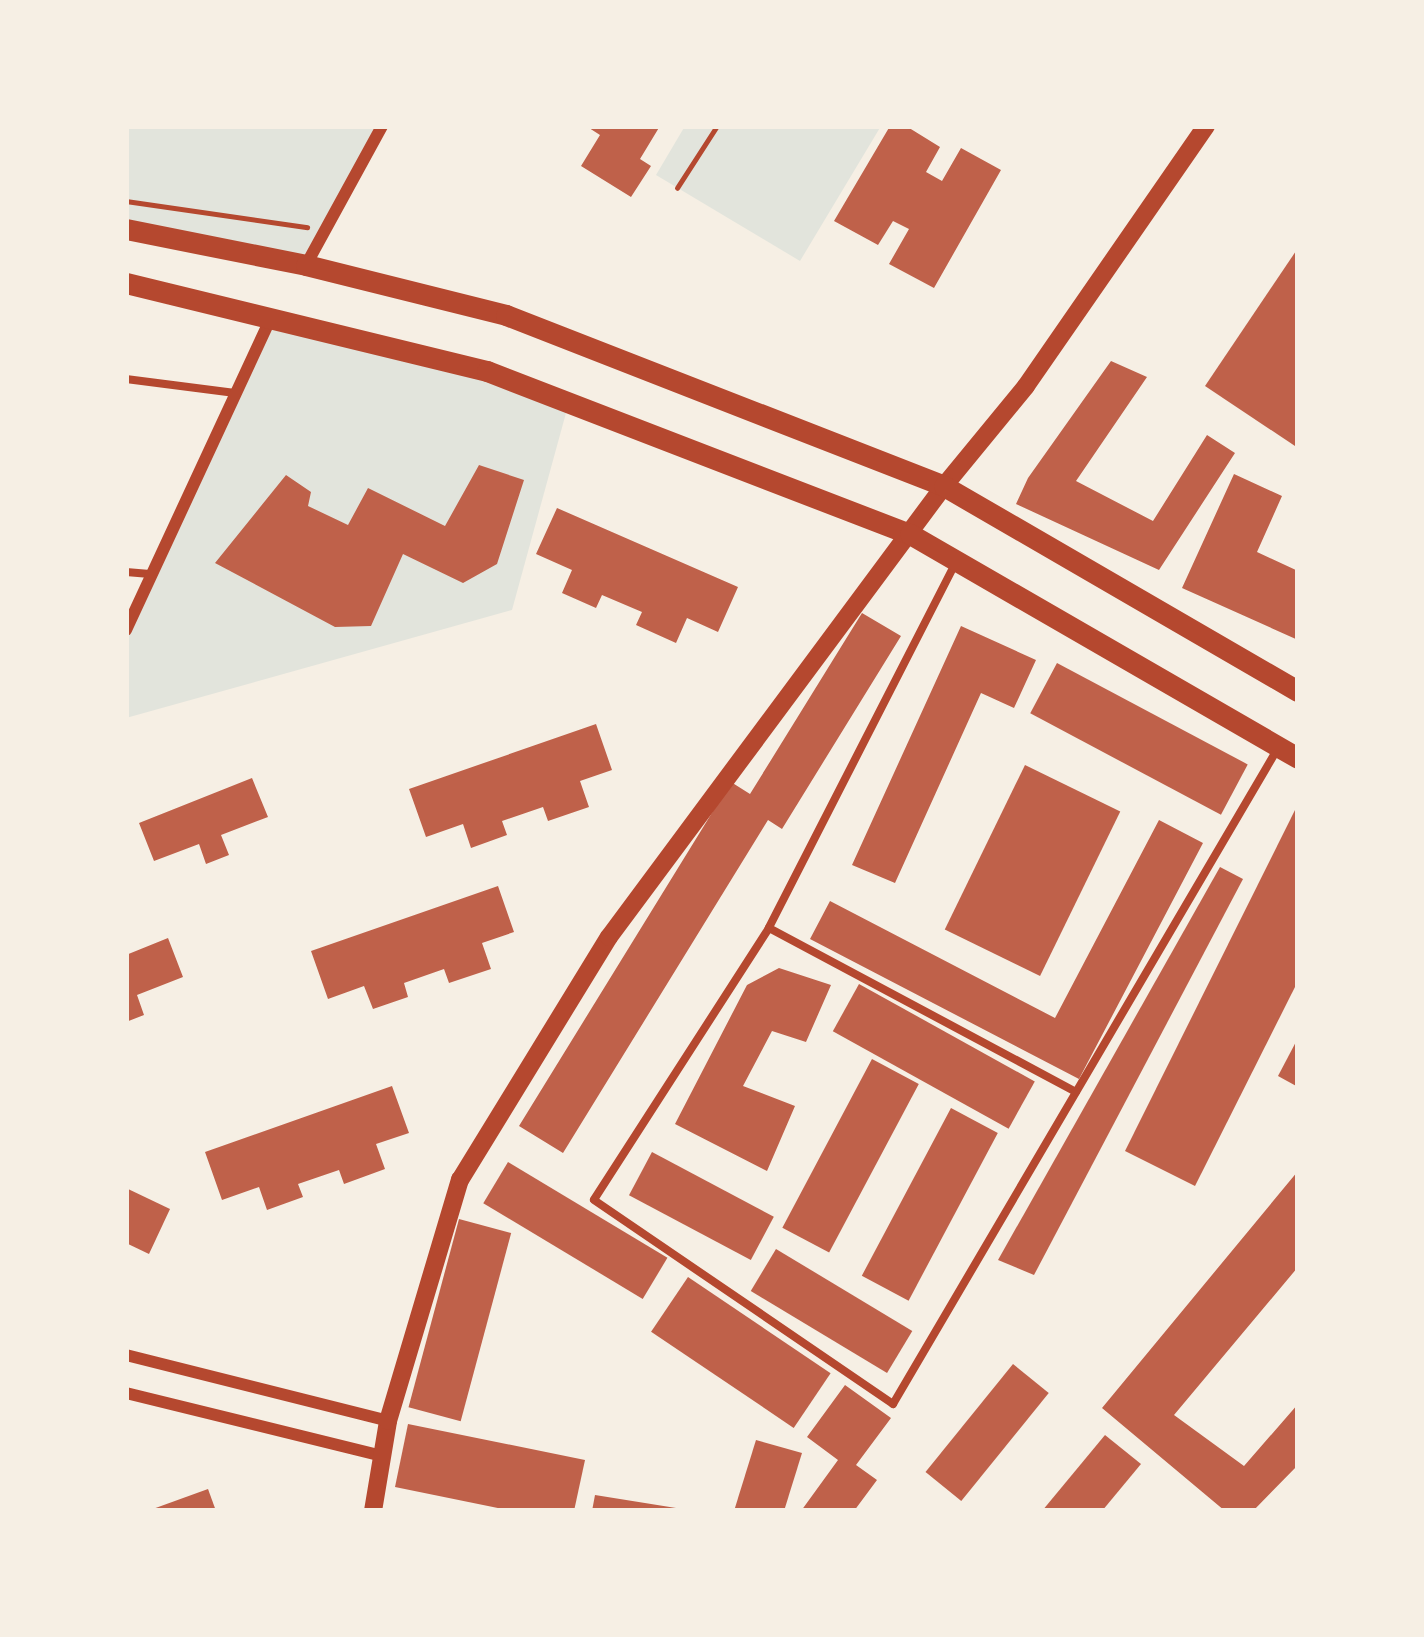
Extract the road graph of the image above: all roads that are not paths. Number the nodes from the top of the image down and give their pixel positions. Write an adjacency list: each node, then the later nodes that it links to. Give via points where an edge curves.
1 (382, 126): 4 (street)
2 (1206, 126): 9 (street, via 1026,386)
3 (126, 229): 4 (main road)
4 (305, 265): 9 (main road, via 506,315)
5 (126, 283): 6 (main road)
6 (272, 317): 8 (street); 10 (main road, via 488,371)
7 (126, 379): 8 (lane)
8 (236, 393): 13 (street)
9 (944, 486): 10 (street); 15 (main road)
10 (910, 534): 11 (main road); 21 (street, via 609,937 460,1180)
11 (957, 561): 16 (main road); 17 (lane)
12 (126, 572): 13 (lane)
13 (152, 574): 14 (street)
14 (126, 630)
15 (1298, 691)
16 (1288, 753): 18 (lane)
17 (770, 928): 18 (lane); 18 (lane, via 594,1200 893,1404)
18 (1076, 1092)
19 (126, 1355): 21 (street)
20 (126, 1393): 22 (street)
21 (388, 1421): 22 (street)
22 (382, 1456): 23 (street)
23 (373, 1511)

